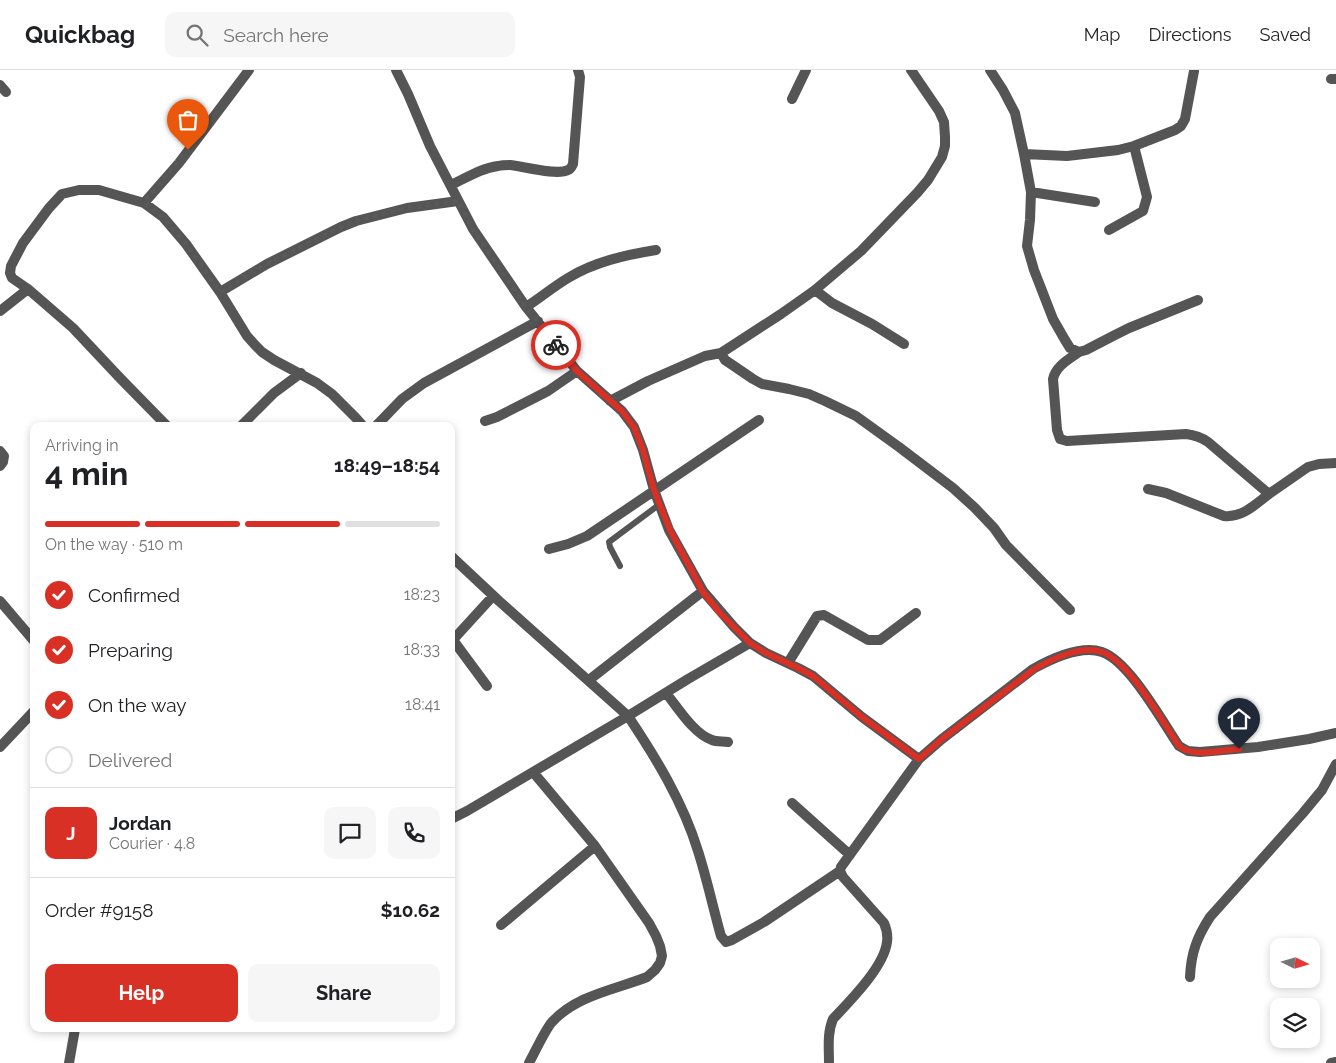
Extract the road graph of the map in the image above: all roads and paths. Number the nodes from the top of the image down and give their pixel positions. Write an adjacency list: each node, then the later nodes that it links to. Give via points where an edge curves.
1 (396, 70): 11 (street)
2 (578, 70): 11 (street, via 573,164 570,169 557,171 496,166)
3 (806, 70): 8 (street)
4 (911, 70): 19 (street, via 944,122 946,137 942,157 928,180 887,226)
5 (990, 70): 10 (street, via 1015,114)
6 (1194, 71): 9 (street, via 1181,126)
7 (245, 72): 14 (street, via 179,163)
8 (792, 99)
9 (1134, 146): 10 (street, via 1066,156); 16 (street, via 1147,196 1146,204 1143,210)
10 (1024, 154): 12 (street)
11 (451, 185): 13 (street)
12 (1031, 192): 15 (street); 26 (street, via 1027,237 1029,254 1053,319 1070,348)
13 (458, 201): 20 (street, via 407,208 356,221 267,264); 22 (street, via 473,230)
14 (144, 202): 18 (street, via 99,190 62,194 24,243 11,266 12,278); 20 (street, via 163,217 186,244)
15 (1095, 202)
16 (1109, 230)
17 (656, 250): 22 (street, via 590,267 567,278)
18 (28, 288): 23 (street); 33 (street, via 73,328)
19 (815, 290): 25 (street); 27 (street)
20 (220, 292): 29 (street, via 247,336 262,352)
21 (1198, 300): 26 (street)
22 (526, 307): 24 (street)
23 (0, 311)
24 (538, 321): 28 (street); 36 (street, via 424,383 402,399)
25 (904, 344)
26 (1079, 352): 42 (street, via 1061,365 1053,379 1060,439 1067,442 1195,435 1208,442)
27 (721, 353): 30 (street, via 705,356); 50 (street, via 725,360 762,384 796,390 825,401 856,416 899,447 975,508 1006,545)
28 (577, 371): 30 (street); 32 (street, via 548,391)
29 (301, 373): 34 (street, via 274,393); 35 (street, via 332,394)
30 (610, 401): 41 (street, via 634,427)
31 (759, 420): 41 (street)
32 (486, 421)
33 (163, 422)
34 (246, 422)
35 (360, 422)
36 (380, 422)
37 (0, 451): 39 (street, via 4,456)
38 (1336, 463): 42 (street, via 1308,467)
39 (0, 466)
40 (1148, 489): 42 (street, via 1224,516 1241,514)
41 (654, 490): 43 (street); 44 (street, via 587,536)
42 (1269, 494)
43 (660, 504): 46 (lane, via 609,542); 47 (street)
44 (548, 548)
45 (455, 560): 48 (street)
46 (620, 566)
47 (703, 592): 54 (street); 57 (street)
48 (493, 596): 53 (street); 57 (street)
49 (0, 601): 52 (street)
50 (1070, 610)
51 (916, 613): 56 (street, via 880,640 873,641 824,615 817,616)
52 (30, 636)
53 (455, 638)
54 (750, 643): 56 (street); 59 (street)
55 (455, 645): 58 (street)
56 (788, 663): 65 (street, via 813,676)
57 (589, 680): 61 (street)
58 (488, 686)
59 (666, 693): 61 (street); 63 (street, via 701,733 713,740)
60 (30, 715): 64 (street)
61 (628, 716): 67 (street); 72 (street, via 663,771 686,817 721,936 726,942 764,922)
62 (1336, 733): 65 (street, via 1258,747 1188,751 1179,746 1125,668 1102,652 1078,651 1033,670)
63 (728, 742)
64 (0, 747)
65 (919, 759): 71 (street)
66 (1336, 764): 74 (street, via 1322,790 1210,917 1200,932)
67 (533, 772): 69 (street); 70 (street)
68 (792, 803): 71 (street)
69 (455, 817)
70 (595, 846): 73 (street); 78 (street, via 649,923 660,946 660,963 647,977 582,1000 564,1012 551,1023)
71 (850, 855): 72 (street)
72 (840, 871): 79 (street, via 884,923 888,940 882,959 833,1019 828,1036)
73 (501, 925)
74 (1190, 977)
75 (75, 1032): 76 (street)
76 (70, 1062)
77 (1336, 1062): 80 (street)
78 (529, 1063)
79 (829, 1063)
80 (1331, 1063)

